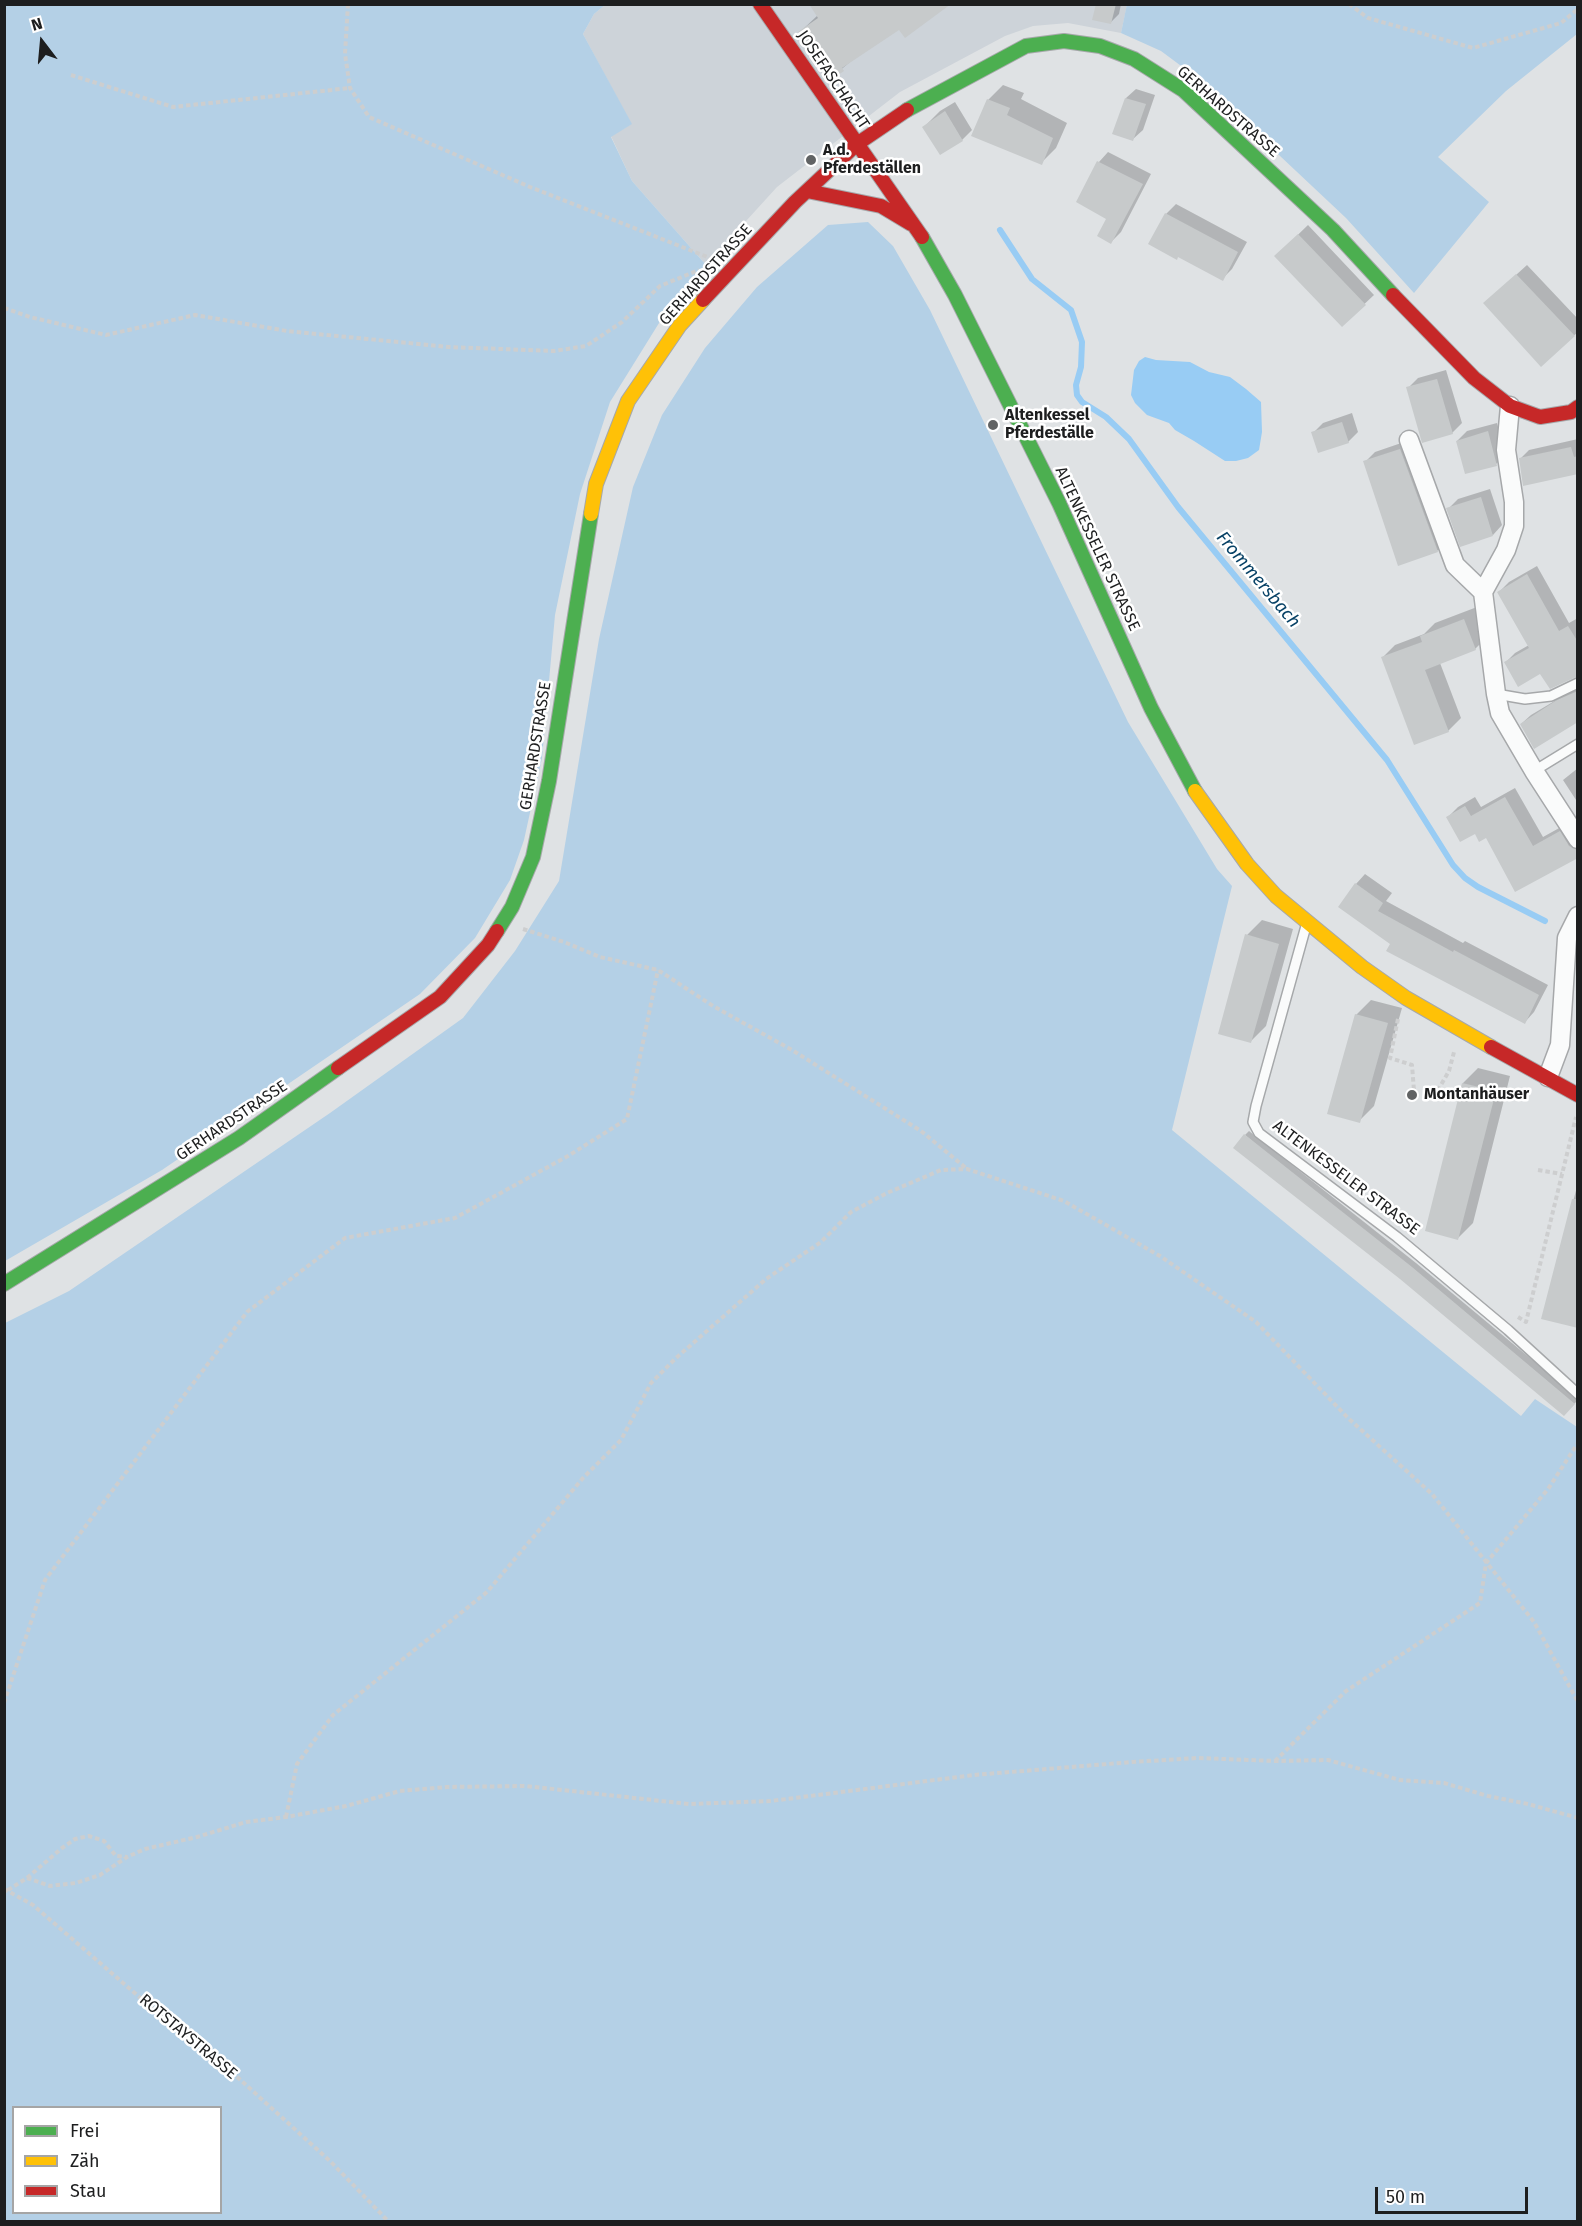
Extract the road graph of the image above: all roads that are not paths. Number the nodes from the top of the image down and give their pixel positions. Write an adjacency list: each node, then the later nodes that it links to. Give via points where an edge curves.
1 (760, 4): 2 (street, JOSEFASCHACHT)
2 (857, 144): 3 (street, GERHARDSTRASSE); 4 (street, ALTENKESSELER STRASSE); 5 (street, GERHARDSTRASSE, via 913,107 1026,46 1064,41 1100,46 1134,59 1183,90 1227,130 1333,230 1474,378)
3 (807, 191): 4 (street, via 880,206); 18 (street, GERHARDSTRASSE, via 680,325 628,401 596,484 549,781 533,857 512,907 488,945 440,997 421,1011 239,1138)
4 (915, 226): 15 (street, ALTENKESSELER STRASSE, via 955,295 1059,503 1151,708 1194,789 1247,864)
5 (1510, 406): 6 (street, GERHARDSTRASSE, via 1540,417); 8 (street, via 1506,450 1514,526)
6 (1575, 412)
7 (1409, 440): 8 (street, via 1455,565)
8 (1483, 592): 10 (street)
9 (1578, 683): 10 (lane, via 1551,696 1525,699)
10 (1496, 694): 12 (street, via 1500,713)
11 (1578, 744): 12 (lane)
12 (1534, 771): 13 (street)
13 (1578, 839)
14 (1578, 916): 16 (street, via 1567,938 1560,1045)
15 (1307, 922): 16 (street, ALTENKESSELER STRASSE, via 1406,998); 19 (lane, ALTENKESSELER STRASSE, via 1256,1106 1253,1122 1259,1133 1397,1237)
16 (1548, 1077): 17 (street, ALTENKESSELER STRASSE)
17 (1578, 1095)
18 (4, 1284)
19 (1578, 1394)

